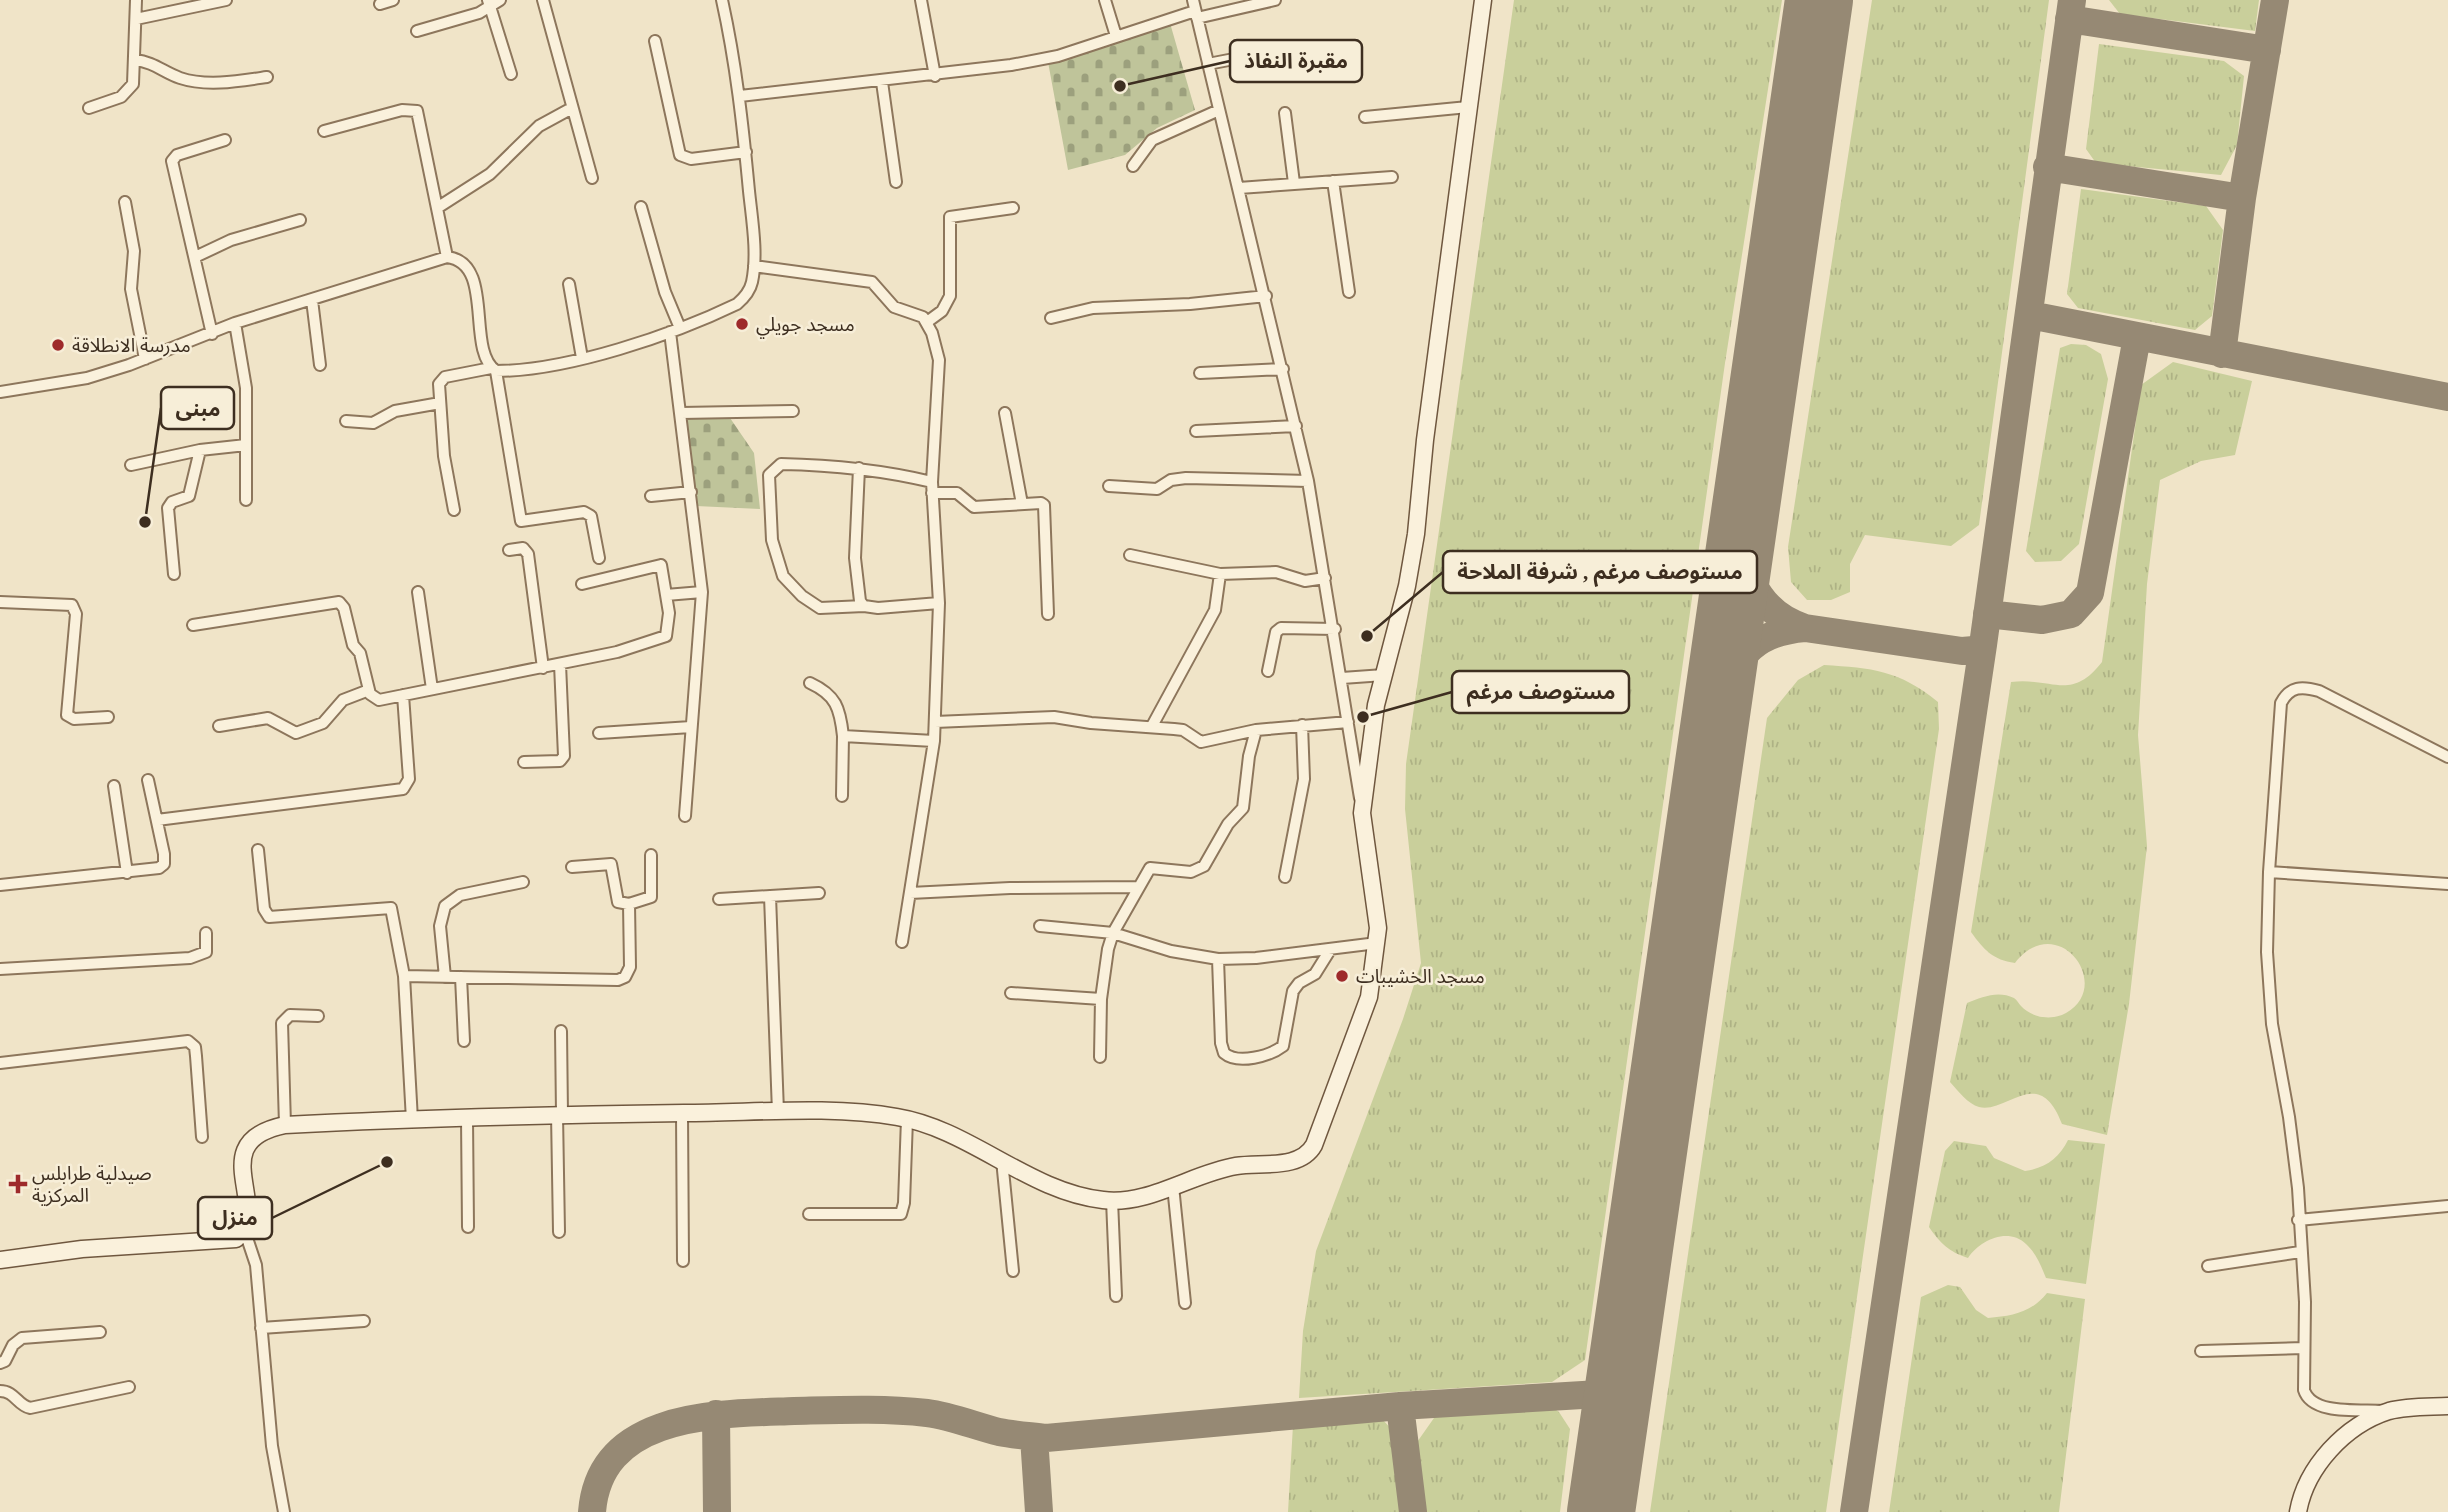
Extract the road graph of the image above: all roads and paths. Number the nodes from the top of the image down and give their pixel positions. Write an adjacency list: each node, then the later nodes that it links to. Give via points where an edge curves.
1 (136, 0): 13 (street)
2 (226, 0): 13 (street)
3 (393, 0): 11 (street)
4 (543, 0): 27 (street)
5 (722, 0): 24 (street)
6 (921, 0): 21 (street)
7 (1105, 0): 15 (street)
8 (1275, 0): 12 (street)
9 (1483, 0): 25 (main road)
10 (493, 2): 14 (street, via 479,13); 20 (street)
11 (380, 4)
12 (1195, 10): 15 (street); 19 (street)
13 (136, 19): 18 (street)
14 (417, 31)
15 (1116, 36): 21 (street, via 1058,56)
16 (655, 41): 33 (street, via 680,155 691,159)
17 (1280, 50): 19 (street)
18 (135, 60): 22 (street, via 191,81); 26 (street, via 129,92)
19 (1208, 64): 28 (street)
20 (511, 74)
21 (935, 76): 23 (street)
22 (267, 77)
23 (882, 82): 24 (street); 38 (street)
24 (740, 96): 33 (street)
25 (1468, 107): 30 (street); 103 (main road, via 1416,534)
26 (89, 108)
27 (572, 108): 36 (street); 43 (street, via 539,126 490,174)
28 (1219, 110): 34 (street, via 1152,140); 40 (street)
29 (1285, 113): 39 (street)
30 (1365, 117)
31 (324, 131): 43 (street, via 402,110 417,111)
32 (225, 140): 46 (street, via 177,155 172,161)
33 (746, 152): 48 (street)
34 (1133, 166)
35 (1392, 177): 37 (street)
36 (592, 178)
37 (1333, 181): 39 (street); 50 (street)
38 (896, 182)
39 (1294, 183): 40 (street)
40 (1239, 188): 51 (street)
41 (125, 202): 59 (street, via 134,251 131,289)
42 (641, 206): 56 (street)
43 (437, 208): 47 (street)
44 (1013, 208): 54 (street, via 950,217 950,296 943,312)
45 (300, 220): 46 (street, via 231,240)
46 (195, 257): 57 (street)
47 (447, 257): 52 (street); 61 (street, via 462,261 469,270 485,349)
48 (754, 266): 54 (street, via 872,282 894,307); 56 (street, via 751,286 737,304)
49 (569, 284): 58 (street)
50 (1349, 292)
51 (1266, 296): 53 (street, via 1093,307); 62 (street)
52 (312, 300): 55 (street); 60 (street)
53 (1051, 318)
54 (927, 322): 78 (street, via 939,360)
55 (235, 323): 57 (street); 72 (street, via 246,388)
56 (675, 330): 58 (street); 67 (street)
57 (212, 334): 59 (street)
58 (582, 358): 61 (street, via 539,369)
59 (145, 359): 64 (street, via 87,378)
60 (320, 365)
61 (494, 369): 65 (street, via 445,377 438,388); 86 (street, via 521,521 584,512 591,516)
62 (1283, 369): 63 (street); 70 (street)
63 (1200, 373)
64 (0, 392)
65 (440, 403): 69 (street, via 395,411 379,422); 83 (street)
66 (793, 411): 67 (street)
67 (681, 413): 79 (street)
68 (1005, 413): 82 (street)
69 (346, 421)
70 (1296, 426): 71 (street); 76 (street)
71 (1196, 432)
72 (246, 445): 73 (street); 81 (street)
73 (200, 450): 74 (street); 88 (street, via 189,496 168,508)
74 (131, 465)
75 (859, 468): 78 (street); 96 (street, via 855,558); 96 (street, via 781,464 769,475 772,540 783,576 820,608)
76 (1308, 481): 77 (street, via 1186,478 1157,489); 89 (street)
77 (1109, 486)
78 (932, 487): 82 (street, via 957,494 974,506); 95 (street)
79 (691, 492): 80 (street); 92 (street)
80 (651, 496)
81 (246, 500)
82 (1022, 504): 97 (street, via 1041,503 1046,509)
83 (454, 510)
84 (509, 550): 101 (street, via 527,551)
85 (1130, 555): 87 (street)
86 (599, 558)
87 (1220, 573): 89 (street, via 1276,572 1304,581); 113 (street, via 1215,610)
88 (174, 574)
89 (1325, 578): 99 (street)
90 (582, 584): 93 (street, via 661,565)
91 (418, 592): 106 (street)
92 (702, 592): 93 (street); 115 (street)
93 (666, 595): 100 (street, via 670,624 662,640)
94 (0, 602): 109 (street, via 72,605 76,614 67,715 74,719)
95 (939, 603): 96 (street); 110 (street)
96 (864, 606)
97 (1048, 614)
98 (192, 625): 107 (street, via 339,602)
99 (1335, 629): 102 (street, via 1280,628); 104 (street)
100 (560, 664): 101 (street); 121 (street, via 564,756 559,761)
101 (543, 668): 106 (street)
102 (1268, 671)
103 (1384, 676): 104 (street); 125 (main road)
104 (1342, 678): 111 (street)
105 (810, 683): 118 (street, via 834,699)
106 (432, 689): 108 (street)
107 (369, 690): 108 (street, via 379,700); 112 (street, via 344,700 323,723 296,733 268,718)
108 (403, 695): 127 (street, via 409,779 402,789)
109 (108, 717)
110 (934, 722): 113 (street, via 1054,717); 119 (street)
111 (1348, 722): 114 (street); 125 (street)
112 (219, 726)
113 (1152, 726): 116 (street, via 1183,730 1198,742)
114 (1302, 726): 116 (street); 133 (street, via 1304,779)
115 (691, 727): 117 (street); 126 (street)
116 (1256, 730): 137 (street, via 1243,808 1228,824 1204,866 1191,872 1150,868)
117 (599, 733)
118 (843, 736): 119 (street); 124 (street)
119 (934, 741): 139 (street)
120 (2448, 757): 131 (street, via 2319,691 2294,689 2281,703)
121 (524, 762)
122 (148, 780): 127 (street)
123 (114, 786): 132 (street)
124 (842, 796)
125 (1362, 813): 147 (main road)
126 (685, 816)
127 (157, 820): 132 (street, via 164,864 159,869)
128 (258, 849): 151 (street, via 268,917 391,908)
129 (651, 855): 142 (street, via 651,897)
130 (572, 867): 142 (street, via 611,864 618,902)
131 (2269, 872): 135 (street); 174 (street, via 2267,952 2272,1024 2289,1117)
132 (127, 873): 136 (street)
133 (1286, 877)
134 (523, 882): 152 (street, via 460,895 445,906 440,926)
135 (2448, 884)
136 (0, 885)
137 (1138, 887): 139 (street); 145 (street)
138 (819, 893): 140 (street)
139 (910, 893): 146 (street)
140 (770, 896): 141 (street); 161 (street)
141 (719, 899)
142 (629, 904): 153 (street, via 630,967 625,977)
143 (1040, 926): 145 (street)
144 (206, 933): 150 (street, via 206,952 190,958)
145 (1114, 933): 149 (street, via 1171,951); 155 (street)
146 (902, 942)
147 (1377, 943): 148 (street); 170 (main road, via 1369,997 1310,1153 1295,1161 1235,1167)
148 (1331, 950): 149 (street); 149 (street, via 1315,974 1293,991 1283,1046 1273,1054 1239,1059 1224,1054 1221,1043)
149 (1219, 959)
150 (0, 969)
151 (404, 976): 152 (street); 166 (street)
152 (445, 977): 153 (street)
153 (461, 977): 158 (street)
154 (1011, 993): 155 (street)
155 (1101, 999): 159 (street)
156 (318, 1016): 167 (street, via 290,1015 282,1023)
157 (561, 1031): 162 (street)
158 (464, 1041)
159 (1100, 1057)
160 (0, 1063): 168 (street, via 188,1041 195,1047)
161 (778, 1112): 163 (main road); 165 (main road)
162 (560, 1114): 163 (main road); 164 (main road); 176 (street)
163 (682, 1114): 180 (street)
164 (467, 1118): 166 (main road); 175 (street)
165 (907, 1119): 169 (main road); 173 (street, via 901,1214)
166 (412, 1120): 167 (main road)
167 (285, 1125): 177 (main road, via 254,1135 246,1147)
168 (202, 1137)
169 (1002, 1160): 171 (main road, via 1074,1193); 182 (street)
170 (1173, 1186): 171 (main road); 184 (street)
171 (1112, 1200): 183 (street)
172 (2448, 1206): 174 (street)
173 (809, 1214)
174 (2298, 1220): 178 (street)
175 (468, 1227)
176 (558, 1232)
177 (242, 1234): 179 (main road, via 227,1242 114,1246); 186 (street, via 253,1254)
178 (2300, 1252): 181 (street); 188 (street)
179 (0, 1259)
180 (683, 1261)
181 (2208, 1266)
182 (1013, 1271)
183 (1116, 1296)
184 (1185, 1303)
185 (364, 1321): 186 (street)
186 (261, 1328): 195 (street, via 272,1446)
187 (100, 1332): 190 (street, via 22,1338)
188 (2304, 1348): 189 (street); 194 (street, via 2304,1390 2311,1403)
189 (2201, 1351)
190 (0, 1363)
191 (129, 1387): 192 (street, via 30,1408 22,1406 15,1395)
192 (0, 1391)
193 (2448, 1406): 194 (main road)
194 (2389, 1411): 196 (main road, via 2347,1434 2323,1458)
195 (284, 1512)
196 (2298, 1512)

